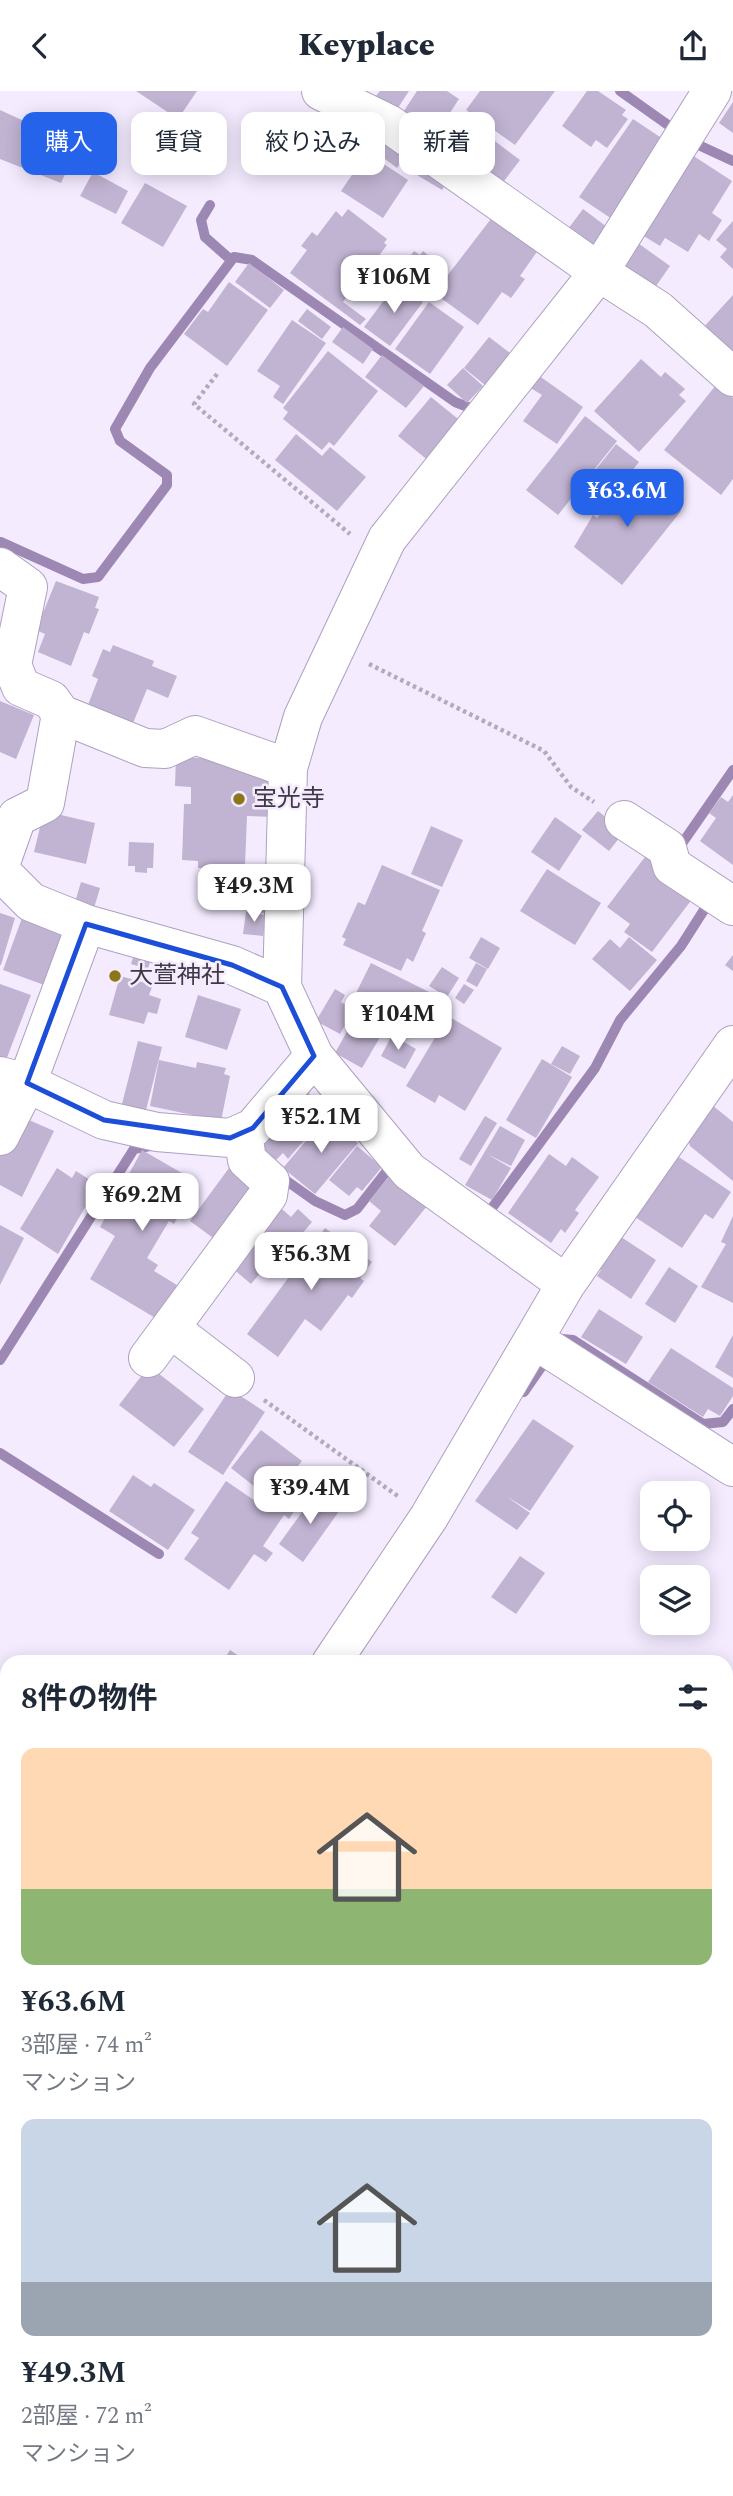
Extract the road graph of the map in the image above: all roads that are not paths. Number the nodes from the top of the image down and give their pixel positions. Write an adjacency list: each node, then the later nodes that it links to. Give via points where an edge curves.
1 (321, 91): 3 (street, via 389,124)
2 (712, 91): 3 (street)
3 (599, 272): 4 (street, via 658,310); 7 (street, via 387,539 303,717)
4 (733, 377)
5 (0, 566): 6 (street, via 28,587 12,665 21,687 51,700)
6 (61, 714): 7 (street, via 145,748 164,749 195,736); 9 (street, via 45,803 17,817)
7 (288, 768): 13 (street)
8 (624, 820): 11 (street, via 667,848 672,866)
9 (0, 865)
10 (0, 871): 12 (street, via 31,902)
11 (733, 906)
12 (86, 924): 13 (street, via 232,965); 16 (street)
13 (282, 986): 15 (street)
14 (733, 1045): 19 (street)
15 (314, 1056): 17 (street, via 253,1128); 19 (street, via 409,1171)
16 (14, 1079): 17 (street, via 104,1120 181,1134 230,1138); 18 (street)
17 (243, 1133): 20 (street, via 247,1160 270,1181 268,1195)
18 (0, 1136)
19 (566, 1284): 21 (street)
20 (170, 1328): 22 (street); 23 (street)
21 (547, 1348): 24 (street); 25 (street)
22 (148, 1358)
23 (235, 1378)
24 (726, 1450)
25 (336, 1655)

